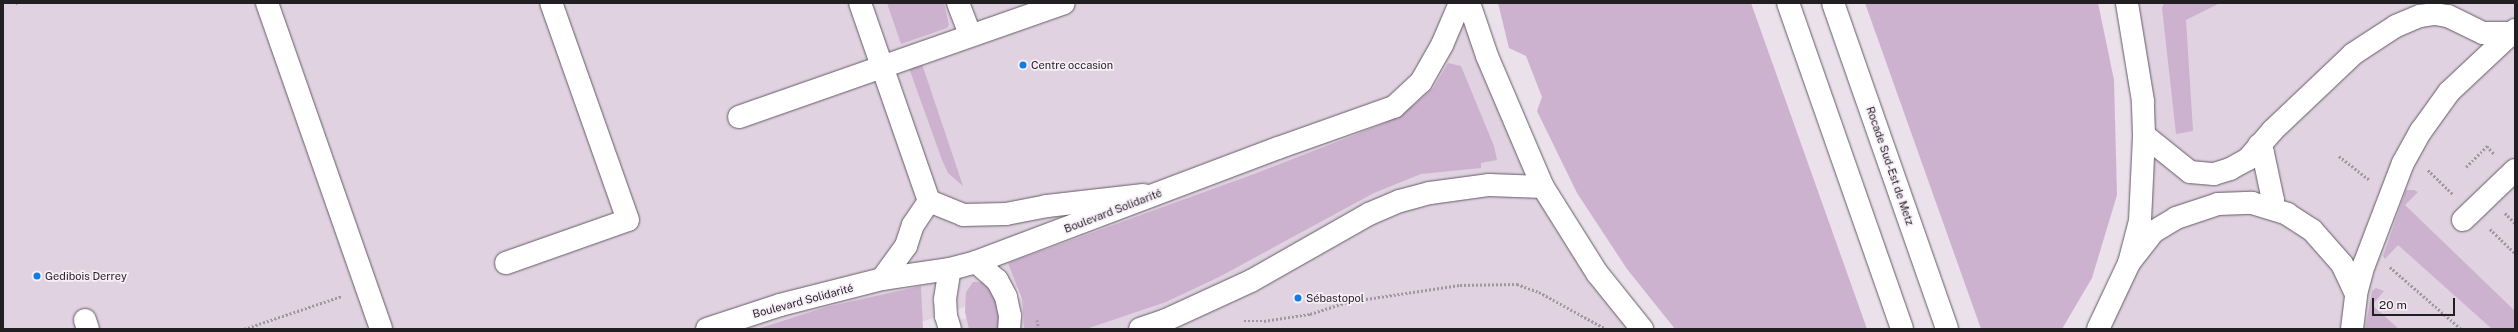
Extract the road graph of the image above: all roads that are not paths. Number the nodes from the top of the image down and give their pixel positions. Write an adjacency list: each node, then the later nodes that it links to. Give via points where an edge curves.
1 (267, 3): 31 (main road)
2 (551, 3): 27 (main road, via 628,220)
3 (860, 3): 15 (main road)
4 (958, 3): 14 (main road)
5 (1064, 3): 14 (main road)
6 (1460, 3): 21 (main road, Boulevard Solidarité, via 1442,45 1421,82 1394,107)
7 (1469, 3): 20 (main road, via 1486,56)
8 (1788, 3): 37 (main road)
9 (1833, 3): 38 (main road, Rocade Sud-Est de Metz)
10 (2127, 3): 12 (main road)
11 (2138, 3): 12 (main road)
12 (2132, 24): 17 (main road, via 2143,101)
13 (2512, 32): 18 (main road, via 2483,33 2448,16 2435,14 2420,16 2396,26 2353,54); 30 (main road, via 2449,92 2421,131 2403,163 2391,192)
14 (970, 35): 15 (main road)
15 (882, 66): 16 (main road); 22 (main road)
16 (739, 117)
17 (2144, 135): 18 (main road, via 2190,172 2214,174 2230,169 2248,159); 26 (main road, via 2140,221)
18 (2258, 145): 23 (main road, via 2263,153 2273,200)
19 (2515, 170): 24 (main road)
20 (1543, 187): 35 (main road, via 1489,185 1430,193 1400,201 1370,214 1251,281 1166,320); 36 (main road, via 1597,273)
21 (1160, 193): 22 (main road, via 1047,206 1006,214 963,215); 25 (main road, Boulevard Solidarité)
22 (929, 201): 29 (main road, via 913,225 906,246)
23 (2271, 208): 26 (main road, via 2252,203 2218,204 2176,218 2154,232); 30 (main road, via 2287,214 2312,230 2327,244 2349,277)
24 (2463, 220)
25 (976, 262): 28 (main road, Boulevard Solidarité); 34 (main road, via 997,280 1006,297 1010,316)
26 (2129, 263): 39 (main road)
27 (506, 264)
28 (950, 269): 29 (main road, Boulevard Solidarité); 33 (main road, via 945,299)
29 (882, 279): 32 (main road, Boulevard Solidarité, via 780,305)
30 (2356, 294): 40 (main road)
31 (381, 329)
32 (707, 329)
33 (950, 329)
34 (1009, 329)
35 (1140, 329)
36 (1642, 329)
37 (1902, 329)
38 (1947, 329)
39 (2098, 329)
40 (2352, 329)

